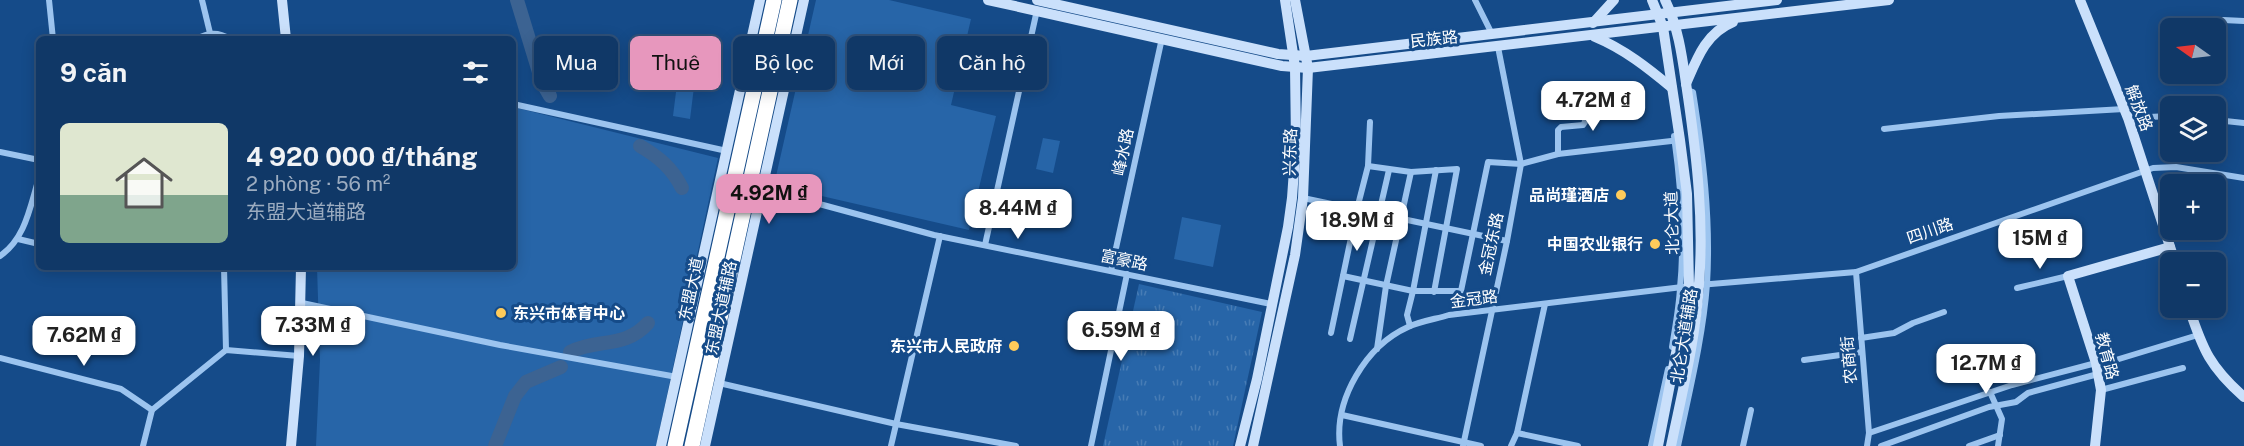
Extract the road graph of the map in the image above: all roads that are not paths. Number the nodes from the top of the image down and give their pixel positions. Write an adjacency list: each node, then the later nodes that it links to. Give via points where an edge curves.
1 (49, 0): 34 (street)
2 (202, 0): 31 (street)
3 (282, 0): 37 (main road)
4 (760, 0): 38 (main road, 东盟大道辅路)
5 (774, 0): 39 (highway, 东盟大道)
6 (790, 0): 137 (highway, 东盟大道)
7 (804, 0): 70 (main road, 东盟大道辅路)
8 (987, 0): 21 (main road, 民族路)
9 (1285, 0): 43 (main road, 兴东路)
10 (1295, 0): 42 (main road, 兴东路)
11 (1476, 0): 32 (street)
12 (1614, 0): 28 (main road)
13 (1652, 0): 23 (main road, 北仑大道)
14 (1665, 0): 24 (main road, 北仑大道)
15 (1718, 0): 22 (main road)
16 (1777, 0): 19 (main road, 民族路)
17 (1889, 0): 25 (main road, 民族路)
18 (2080, 0): 51 (main road, 解放路)
19 (1763, 1): 22 (main road, 民族路)
20 (1060, 3): 21 (main road, 民族路); 43 (main road, 民族路)
21 (1037, 5): 40 (main road, 民族路); 82 (street)
22 (1741, 6): 24 (main road, 民族路)
23 (1658, 14): 24 (main road, 民族路); 28 (main road, 民族路); 30 (main road, 北仑大道)
24 (1672, 14): 29 (main road, 北仑大道)
25 (1743, 18): 29 (main road, 民族路); 45 (main road, via 1711,36)
26 (2226, 20): 27 (street)
27 (2244, 21)
28 (1593, 23): 32 (main road, 民族路)
29 (1676, 26): 30 (main road, 民族路); 45 (main road, 北仑大道)
30 (1662, 27): 33 (main road, 民族路); 48 (main road, 北仑大道)
31 (210, 33): 35 (street); 36 (street)
32 (1492, 34): 42 (main road, 民族路)
33 (1592, 35): 41 (main road, 民族路); 48 (main road, via 1640,61)
34 (53, 36)
35 (204, 36)
36 (225, 36)
37 (286, 36)
38 (756, 36)
39 (762, 36)
40 (1162, 38): 43 (main road, 民族路, via 1255,60); 88 (street, 峰水路)
41 (1498, 47): 44 (main road, 民族路); 62 (street, 金冠东路)
42 (1306, 56): 43 (main road, 民族路); 44 (main road, 兴东路)
43 (1294, 62): 44 (main road, 民族路); 100 (main road, 兴东路, via 1296,142 1292,198)
44 (1308, 68): 71 (main road, 兴东路)
45 (1686, 87): 94 (main road, 北仑大道, via 1700,192)
46 (745, 90): 58 (main road, 东盟大道辅路)
47 (746, 90): 118 (highway, 东盟大道)
48 (1672, 90): 57 (main road, 北仑大道)
49 (1584, 95): 60 (street, via 1585,122 1558,129)
50 (516, 105): 58 (street)
51 (2126, 114): 52 (street); 56 (street, via 1999,116); 66 (main road, 解放路)
52 (2160, 116)
53 (2226, 121): 55 (street)
54 (1370, 122): 63 (street)
55 (2244, 123)
56 (1884, 129)
57 (1678, 140): 60 (street); 94 (main road, 北仑大道, via 1687,194)
58 (727, 151): 118 (main road, 东盟大道辅路)
59 (0, 152): 61 (street)
60 (1558, 154): 62 (street)
61 (36, 159)
62 (1521, 164): 77 (street, via 1488,162); 80 (street, 金冠东路)
63 (1368, 166): 64 (street); 72 (street)
64 (1389, 170): 67 (street); 73 (street)
65 (1436, 170): 67 (street); 75 (street); 76 (street, via 1458,171)
66 (2146, 171): 68 (street, 四川路, via 2176,167); 83 (main road, 解放路); 89 (street, 四川路)
67 (1412, 172): 74 (street)
68 (2244, 178)
69 (36, 187): 79 (street)
70 (762, 192): 78 (street, 富豪路); 119 (main road, 东盟大道辅路)
71 (1303, 198): 72 (street); 143 (main road, 兴东路, via 1295,255)
72 (1357, 209): 73 (street); 91 (street)
73 (1378, 213): 74 (street); 93 (street)
74 (1401, 218): 75 (street); 95 (street)
75 (1425, 224): 76 (street); 97 (street)
76 (1446, 228): 77 (street); 98 (street)
77 (1472, 234): 80 (street); 98 (street, via 1461,291)
78 (940, 236): 82 (street, 富豪路); 127 (street)
79 (18, 239): 81 (street); 85 (street)
80 (1507, 241): 102 (street, 金冠东路)
81 (36, 243)
82 (985, 245): 88 (street, 富豪路)
83 (2170, 247): 84 (main road, 解放路); 92 (main road)
84 (2172, 252)
85 (0, 256)
86 (225, 270): 111 (street)
87 (301, 270): 99 (main road)
88 (1111, 271): 90 (street, 富豪路)
89 (1856, 272): 94 (street, 四川路); 108 (street, 农商街)
90 (1127, 274): 100 (street, 富豪路); 141 (street)
91 (1343, 276): 93 (street); 106 (street)
92 (2068, 276): 96 (street); 116 (main road, 教育路)
93 (1364, 280): 95 (street); 109 (street)
94 (1694, 285): 101 (street, 金冠路); 148 (street, 北仑大道辅路, via 1672,350); 149 (main road, 北仑大道); 150 (main road, 北仑大道, via 1690,348); 151 (street, 北仑大道辅路, via 1698,347)
95 (1386, 286): 97 (street); 110 (street)
96 (2017, 288)
97 (1413, 291): 98 (street); 105 (street, via 1407,315)
98 (1434, 292)
99 (302, 303): 113 (main road); 118 (street)
100 (1271, 304): 142 (main road, 兴东路)
101 (1545, 304): 102 (street, 金冠路); 128 (street)
102 (1491, 311): 105 (street, 金冠路, via 1449,315); 131 (street, 金冠东路)
103 (1944, 312): 108 (street, via 1894,333)
104 (2192, 318): 107 (main road)
105 (1410, 326): 110 (street, 金冠路)
106 (1331, 333)
107 (2198, 335): 116 (street); 122 (main road, via 2211,364)
108 (1861, 338): 112 (street, 农商街)
109 (1350, 339)
110 (1377, 349): 126 (street, 金冠路, via 1357,375)
111 (225, 350): 113 (street); 124 (street)
112 (1862, 352): 115 (street); 129 (street, 农商街)
113 (299, 356): 134 (main road)
114 (0, 358): 124 (street, via 121,388)
115 (1804, 360)
116 (2097, 368): 120 (main road, 教育路); 121 (street); 123 (street, via 2028,393 2016,402)
117 (2183, 368): 120 (street)
118 (683, 379): 135 (main road, 东盟大道辅路); 136 (highway, 东盟大道)
119 (719, 383): 127 (street); 138 (main road, 东盟大道辅路)
120 (2101, 390): 157 (main road, 教育路)
121 (1990, 392): 123 (street); 129 (street)
122 (2244, 397)
123 (1995, 406): 130 (street, via 2001,418); 154 (street)
124 (152, 410): 133 (street)
125 (1750, 410): 152 (street)
126 (1342, 415): 131 (street); 144 (street, 金冠路)
127 (896, 424): 132 (street); 139 (street)
128 (1517, 433): 146 (street); 147 (street)
129 (1869, 433): 153 (street, 农商街)
130 (2000, 435): 155 (street); 156 (street)
131 (1463, 444): 145 (street)
132 (1002, 445): 140 (street)
133 (143, 446)
134 (291, 446)
135 (661, 446)
136 (675, 446)
137 (692, 446)
138 (705, 446)
139 (891, 446)
140 (1016, 446)
141 (1091, 446)
142 (1240, 446)
143 (1253, 446)
144 (1340, 446)
145 (1481, 446)
146 (1511, 446)
147 (1578, 446)
148 (1651, 446)
149 (1658, 446)
150 (1671, 446)
151 (1678, 446)
152 (1743, 446)
153 (1867, 446)
154 (1881, 446)
155 (1969, 446)
156 (1998, 446)
157 (2095, 446)

